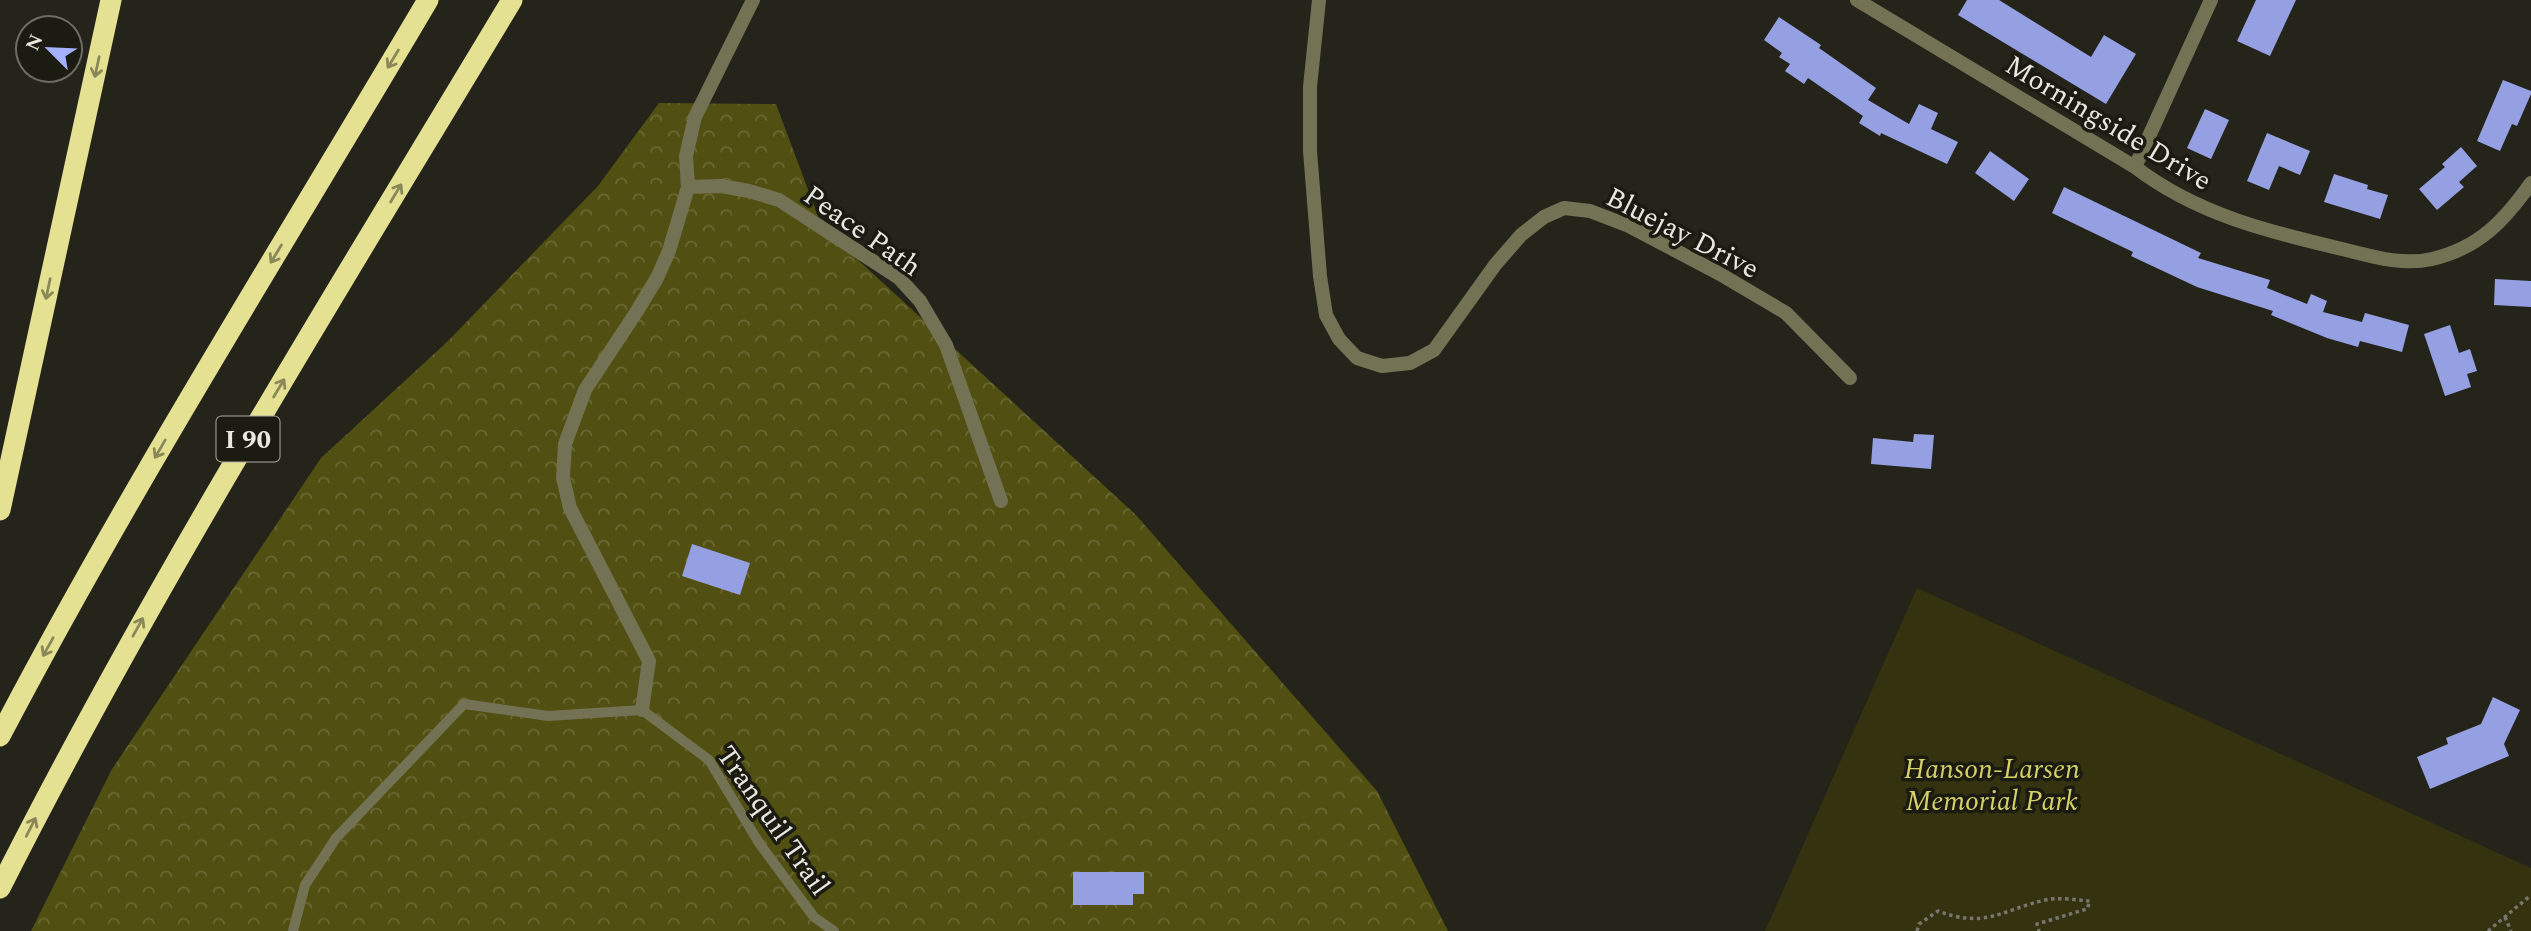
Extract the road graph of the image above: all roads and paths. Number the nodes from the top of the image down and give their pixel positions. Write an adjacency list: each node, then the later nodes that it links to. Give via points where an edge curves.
1 (111, 0): 13 (highway, one-way to 13)
2 (428, 0): 15 (highway, I 90, one-way to 15, via 167,435)
3 (512, 0): 16 (highway, I 90, one-way to 3, via 175,561)
4 (753, 0): 10 (street, via 695,117 686,156)
5 (1319, 0): 11 (street, Bluejay Drive, via 1310,86 1310,151 1320,276 1326,315 1357,358 1382,366 1410,363 1434,350 1521,235 1564,208 1590,211 1629,226 1786,313)
6 (1857, 0): 8 (street, Morningside Drive)
7 (2211, 0): 8 (street)
8 (2135, 167): 9 (street, Morningside Drive, via 2159,186 2203,208 2270,233 2398,262 2431,259 2491,232)
9 (2531, 183)
10 (688, 187): 12 (street, Peace Path, via 721,186 779,200 899,278 946,345); 14 (street, via 657,278 585,390 565,444 563,478 569,508 649,660)
11 (1850, 378)
12 (1000, 501)
13 (0, 510)
14 (642, 710): 19 (lane, via 548,716 464,704 336,838 305,885); 20 (lane, Tranquil Trail, via 709,760 759,842 814,916)
15 (0, 736)
16 (0, 888)
17 (2531, 895): 18 (path)
18 (2504, 916): 23 (path); 24 (path)
19 (293, 931)
20 (834, 931)
21 (1917, 931): 22 (path, via 1919,923 1938,911 1958,919 1985,919 2048,899 2090,901 2087,909 2037,924)
22 (2039, 931)
23 (2488, 931)
24 (2511, 931)

